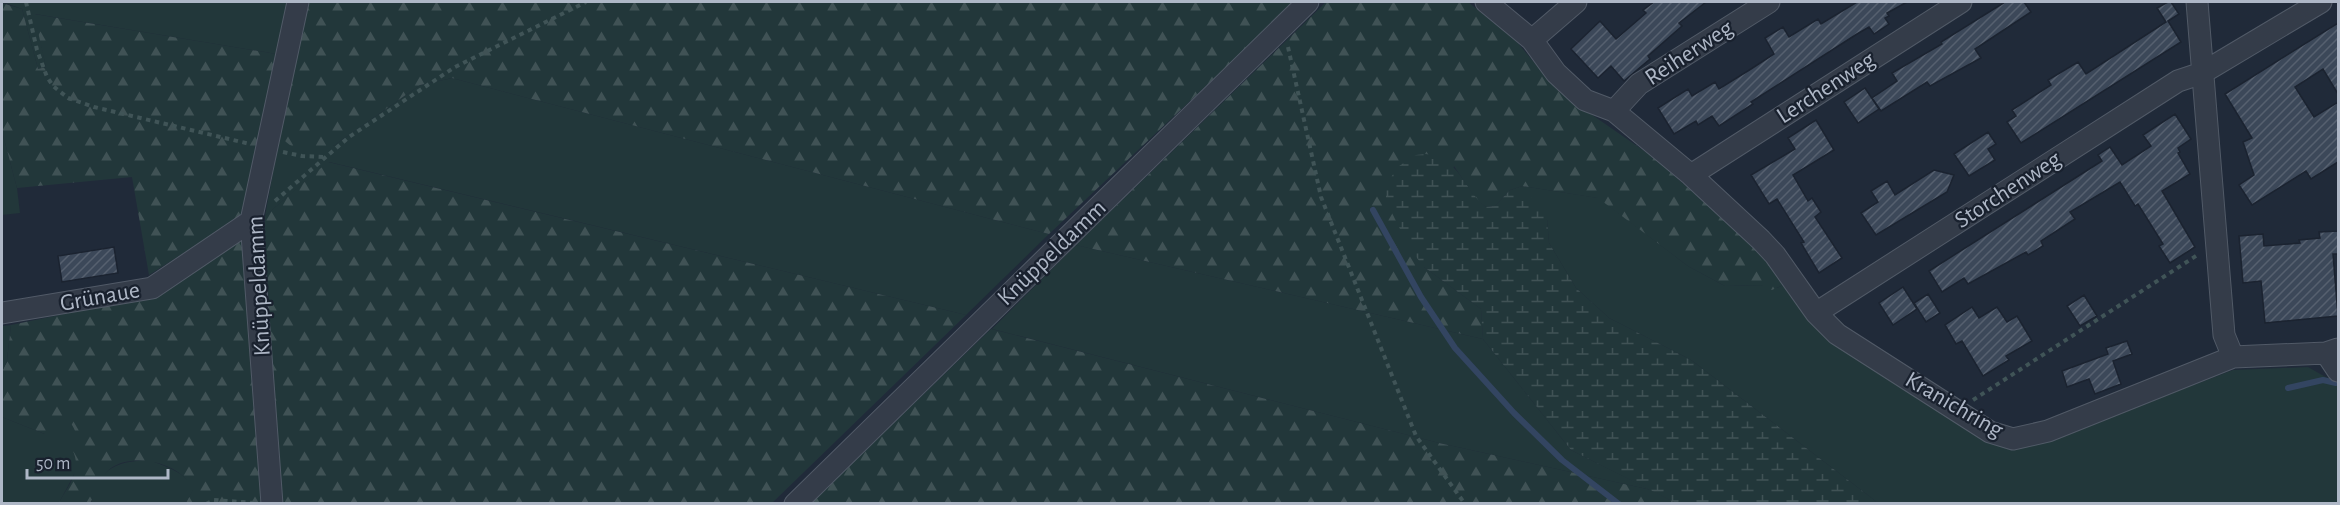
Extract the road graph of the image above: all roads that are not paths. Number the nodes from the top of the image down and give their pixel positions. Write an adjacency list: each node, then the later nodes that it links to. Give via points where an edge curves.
1 (298, 2): 13 (street, Knüppeldamm)
2 (1308, 2): 20 (street, Knüppeldamm)
3 (1486, 2): 9 (street, Kranichring)
4 (1576, 2): 9 (street)
5 (1769, 2): 11 (street, Reiherweg, via 1639,84)
6 (1961, 2): 12 (street, Lerchenweg)
7 (2197, 2): 10 (street)
8 (2321, 2): 10 (street, Storchenweg)
9 (1532, 40): 11 (street, Kranichring, via 1556,73 1585,100)
10 (2202, 73): 15 (street, Storchenweg, via 2178,81); 17 (street, via 2224,335)
11 (1614, 111): 12 (street, Kranichring)
12 (1690, 175): 15 (street, Kranichring, via 1775,255)
13 (251, 221): 14 (street, Grünaue, via 152,288); 19 (street, Knüppeldamm)
14 (2, 313)
15 (1816, 313): 17 (street, Kranichring, via 1837,334 1956,411 1990,432 2013,439 2048,431)
16 (2332, 351): 17 (street, Kranichring); 18 (street)
17 (2233, 357)
18 (2338, 371)
19 (272, 504)
20 (795, 504)

